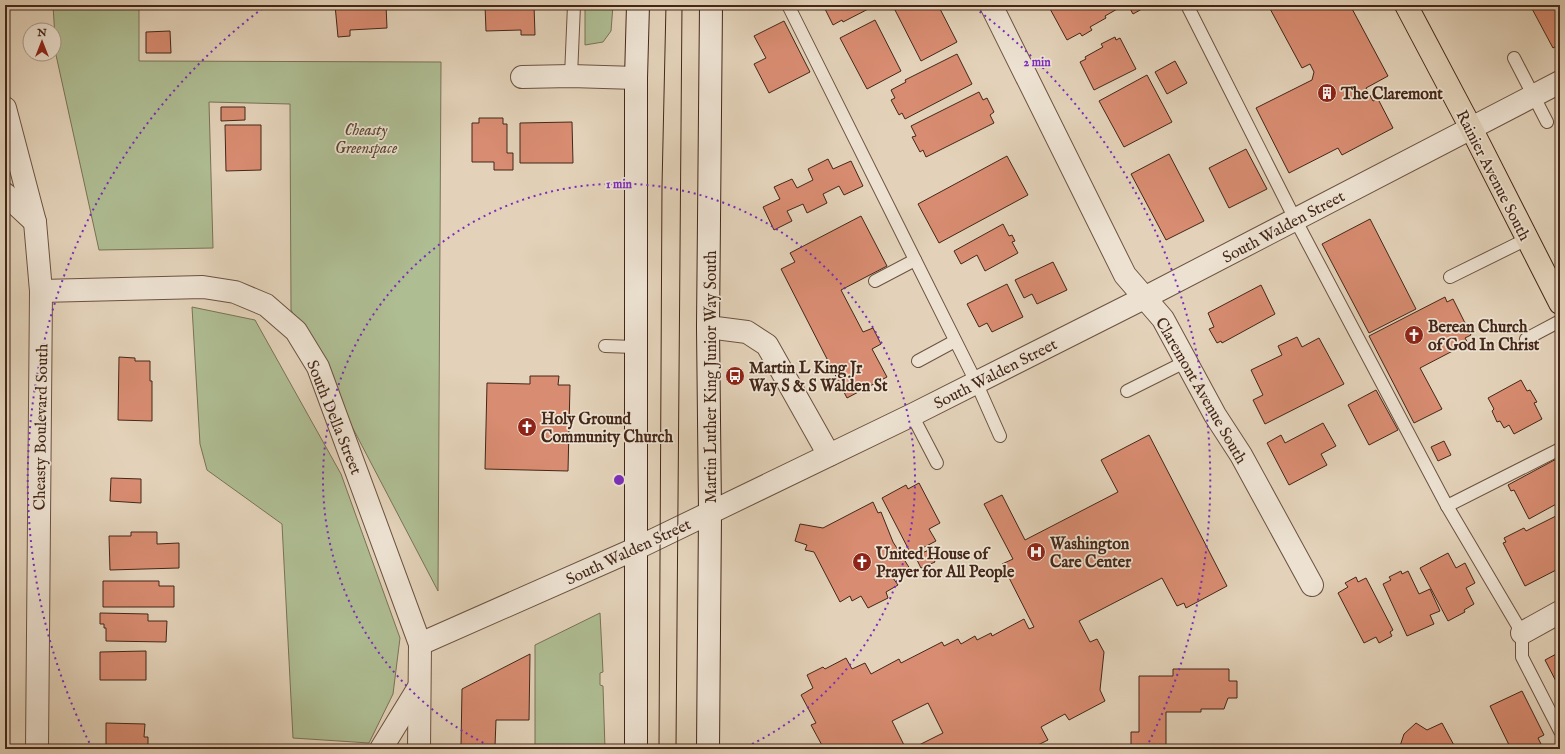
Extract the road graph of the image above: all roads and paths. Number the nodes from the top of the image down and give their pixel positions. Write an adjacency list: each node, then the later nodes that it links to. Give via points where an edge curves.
1 (574, 5): 9 (lane)
2 (638, 5): 11 (street)
3 (710, 5): 28 (street, Martin Luther King Junior Way South)
4 (788, 5): 21 (lane)
5 (991, 5): 25 (street, Claremont Avenue South, via 1125,275)
6 (1187, 5): 18 (lane)
7 (1406, 5): 16 (main road, Rainier Avenue South)
8 (1514, 58): 13 (lane)
9 (572, 76): 10 (street); 11 (street)
10 (522, 77)
11 (636, 78): 32 (street)
12 (1560, 82): 13 (street, South Walden Street)
13 (1534, 96): 15 (lane); 16 (street, South Walden Street)
14 (5, 108): 19 (street, Cheasty Boulevard South)
15 (1547, 122)
16 (1471, 128): 18 (street, South Walden Street); 20 (main road, Rainier Avenue South)
17 (5, 194): 19 (street)
18 (1295, 219): 25 (street, South Walden Street); 42 (lane)
19 (35, 222): 24 (street, Cheasty Boulevard South)
20 (1527, 239): 22 (lane); 26 (main road, Rainier Avenue South)
21 (915, 260): 23 (lane); 30 (lane)
22 (1450, 277)
23 (875, 281)
24 (41, 291): 48 (street, South Della Street, via 203,288 235,292 266,305 296,331 318,367); 51 (street, Cheasty Boulevard South)
25 (1144, 298): 34 (street, Claremont Avenue South, via 1163,319); 35 (street, South Walden Street)
26 (1560, 303)
27 (1560, 321): 29 (lane)
28 (708, 327): 40 (street, via 747,332 768,345); 43 (street, Martin Luther King Junior Way South)
29 (1526, 339)
30 (955, 341): 33 (lane); 35 (lane)
31 (605, 346): 32 (lane)
32 (635, 347): 44 (street)
33 (918, 361)
34 (1187, 361): 36 (lane); 45 (street, Claremont Avenue South)
35 (976, 382): 37 (street, South Walden Street); 38 (lane)
36 (1127, 391)
37 (912, 415): 40 (street, South Walden Street); 41 (lane)
38 (1000, 436)
39 (1560, 449): 42 (lane)
40 (830, 456): 43 (street, South Walden Street)
41 (937, 463)
42 (1447, 506): 47 (lane)
43 (710, 513): 44 (street, South Walden Street); 55 (street, Martin Luther King Junior Way South)
44 (635, 549): 48 (street, South Walden Street); 54 (street)
45 (1312, 585)
46 (1560, 612): 47 (street)
47 (1522, 633): 50 (lane, via 1522,657)
48 (420, 644): 49 (street)
49 (420, 686): 52 (street); 53 (street)
50 (1560, 731)
51 (37, 749)
52 (381, 749)
53 (419, 749)
54 (636, 749)
55 (708, 749)

